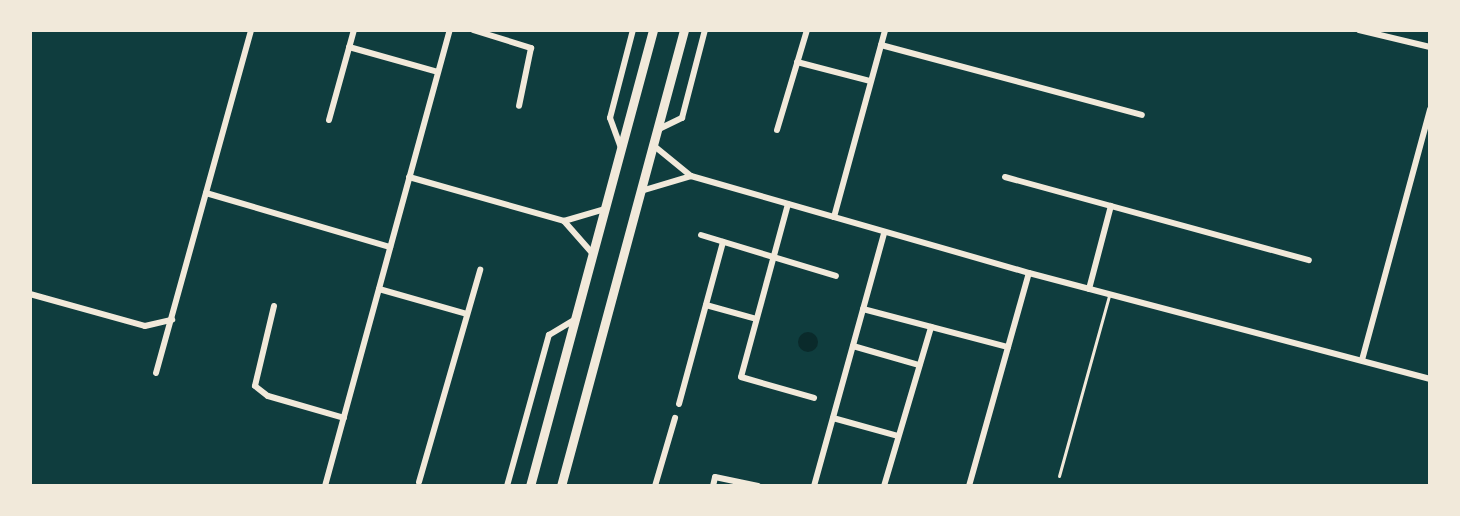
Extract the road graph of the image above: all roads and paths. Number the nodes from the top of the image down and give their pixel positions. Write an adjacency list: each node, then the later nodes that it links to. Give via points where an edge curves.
1 (251, 30): 30 (street)
2 (354, 30): 13 (street)
3 (450, 30): 16 (street)
4 (473, 30): 18 (street, via 531,48)
5 (633, 30): 25 (street, via 610,118)
6 (653, 30): 25 (main road)
7 (684, 30): 22 (main road)
8 (705, 30): 22 (street, via 682,118)
9 (807, 30): 15 (street)
10 (885, 30): 12 (street)
11 (1359, 30): 14 (street)
12 (881, 45): 17 (street); 20 (street)
13 (350, 47): 16 (street); 21 (street)
14 (1430, 47)
15 (797, 62): 17 (street); 23 (street)
16 (438, 72): 27 (street)
17 (870, 81): 34 (street)
18 (519, 106)
19 (1430, 109): 60 (street)
20 (1142, 115)
21 (329, 120)
22 (657, 130): 24 (main road)
23 (777, 130)
24 (653, 145): 26 (street); 29 (main road)
25 (621, 148): 33 (main road)
26 (691, 176): 29 (street); 31 (street)
27 (409, 177): 35 (street); 39 (street)
28 (1005, 177): 32 (street)
29 (641, 191): 75 (main road)
30 (206, 194): 39 (street); 55 (street)
31 (788, 204): 34 (street); 41 (street)
32 (1111, 206): 42 (street); 47 (street)
33 (605, 209): 35 (street); 40 (main road)
34 (834, 217): 36 (street)
35 (564, 221): 40 (street)
36 (884, 233): 44 (street); 52 (street)
37 (700, 235): 38 (street)
38 (723, 242): 41 (street); 50 (street)
39 (390, 247): 46 (street)
40 (593, 254): 56 (main road)
41 (773, 256): 45 (street); 54 (street)
42 (1309, 260)
43 (480, 270): 53 (street)
44 (1029, 273): 47 (street); 59 (street)
45 (836, 276)
46 (379, 289): 53 (street); 67 (street)
47 (1089, 289): 49 (street)
48 (30, 294): 55 (street, via 145,326)
49 (1110, 294): 60 (street); 70 (lane)
50 (706, 305): 54 (street); 65 (street)
51 (274, 306): 67 (street, via 255,386 268,396)
52 (863, 309): 57 (street); 58 (street)
53 (467, 314): 71 (street)
54 (756, 319): 64 (street, via 741,377)
55 (172, 320): 62 (street)
56 (575, 320): 73 (street, via 549,335); 74 (main road)
57 (931, 327): 59 (street); 61 (street)
58 (853, 346): 61 (street); 68 (street)
59 (1008, 346): 81 (street)
60 (1362, 360): 63 (street)
61 (919, 365): 69 (street)
62 (156, 374)
63 (1430, 379)
64 (814, 398)
65 (679, 404)
66 (675, 417): 76 (street)
67 (344, 418): 72 (street)
68 (834, 418): 69 (street); 79 (street)
69 (898, 436): 80 (street)
70 (1059, 476)
71 (419, 482)
72 (325, 486)
73 (507, 486)
74 (530, 486)
75 (561, 486)
76 (655, 486)
77 (713, 486): 78 (street, via 715,477)
78 (758, 486)
79 (814, 486)
80 (884, 486)
81 (969, 486)

